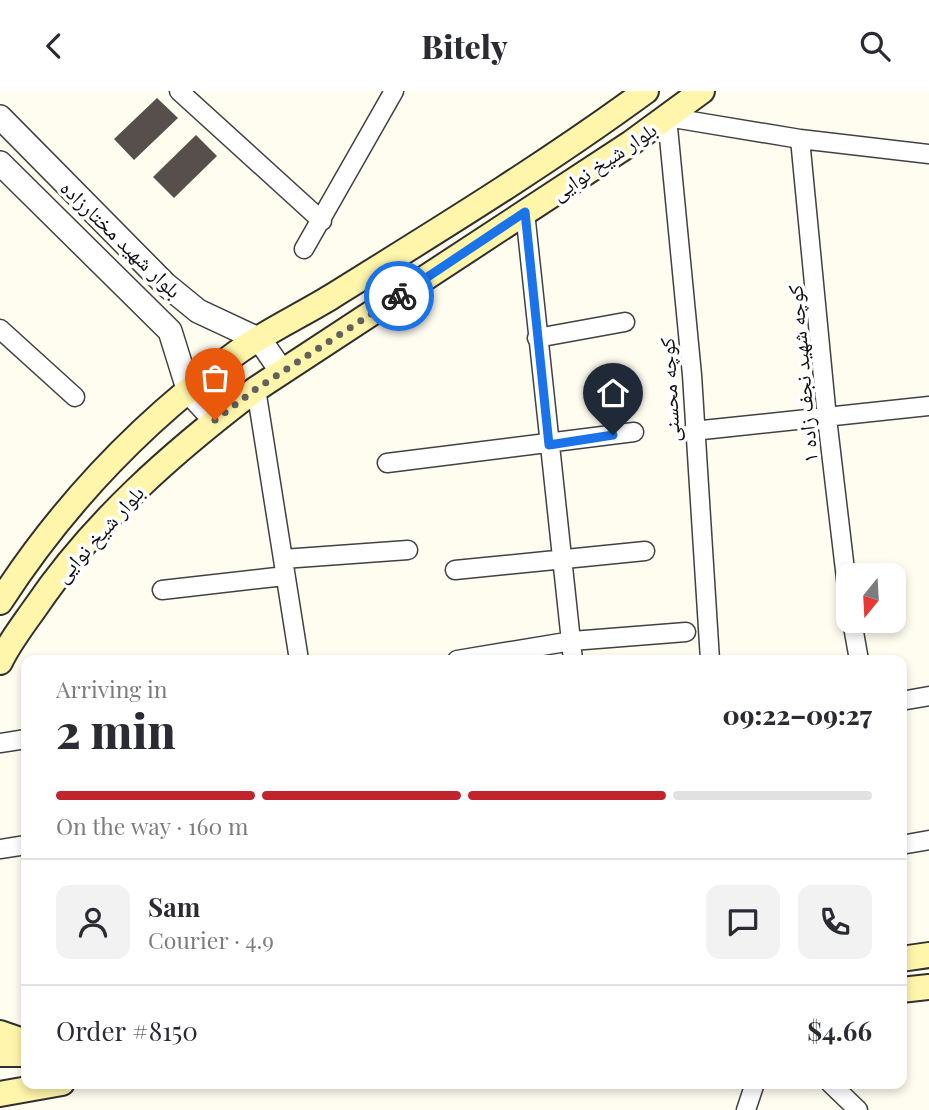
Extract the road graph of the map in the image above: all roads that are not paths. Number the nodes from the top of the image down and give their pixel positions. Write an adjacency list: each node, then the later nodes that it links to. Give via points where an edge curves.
1 (179, 91): 11 (street)
2 (394, 91): 11 (street)
3 (646, 91): 16 (main road, بلوار شیخ نوایی)
4 (702, 91): 6 (main road, بلوار شیخ نوایی)
5 (0, 117): 16 (street, بلوار شهید مختارزاده, via 165,284 198,311)
6 (667, 117): 7 (street); 10 (main road, بلوار شیخ نوایی); 24 (street, کوچه محسنی, via 692,375)
7 (800, 139): 8 (street); 22 (street, کوچه شهید نجف زاده ۱)
8 (929, 154)
9 (0, 163): 19 (street, بلوار شهید مختارزاده, via 170,331)
10 (525, 212): 15 (street); 17 (main road, بلوار شیخ نوایی)
11 (322, 221): 12 (street)
12 (304, 250)
13 (625, 322): 15 (street)
14 (0, 329): 20 (street)
15 (537, 338): 26 (street)
16 (260, 340): 17 (street); 19 (main road, بلوار شیخ نوایی)
17 (282, 372): 18 (main road, بلوار شیخ نوایی)
18 (256, 389): 23 (main road, بلوار شیخ نوایی); 32 (street)
19 (189, 392): 23 (street, بلوار شهید مختارزاده); 35 (main road, بلوار شیخ نوایی, via 93,479 24,564)
20 (75, 397)
21 (929, 407): 22 (street)
22 (827, 418): 24 (street); 31 (street, کوچه شهید نجف زاده ۱)
23 (215, 420): 44 (main road, بلوار شیخ نوایی, via 122,500 54,580)
24 (693, 431): 42 (street, کوچه محسنی)
25 (634, 432): 26 (street)
26 (549, 445): 27 (street); 30 (street)
27 (387, 463)
28 (408, 550): 32 (street)
29 (645, 551): 30 (street)
30 (563, 561): 33 (street); 38 (street)
31 (844, 563)
32 (284, 567): 34 (street); 39 (street)
33 (455, 570)
34 (162, 590)
35 (0, 602)
36 (686, 632): 38 (street)
37 (854, 633): 43 (street)
38 (572, 641): 40 (street); 41 (street)
39 (298, 655)
40 (487, 655)
41 (573, 655)
42 (710, 655)
43 (858, 655)
44 (0, 662)
45 (929, 696): 46 (street)
46 (907, 700)
47 (21, 740): 48 (street)
48 (0, 743)
49 (929, 840): 50 (street)
50 (907, 844)
51 (21, 846): 52 (street)
52 (0, 849)
53 (929, 955): 54 (main road)
54 (907, 957)
55 (929, 987): 56 (main road)
56 (907, 989)
57 (753, 1089): 59 (street)
58 (836, 1089): 60 (street)
59 (746, 1110)
60 (858, 1110)

